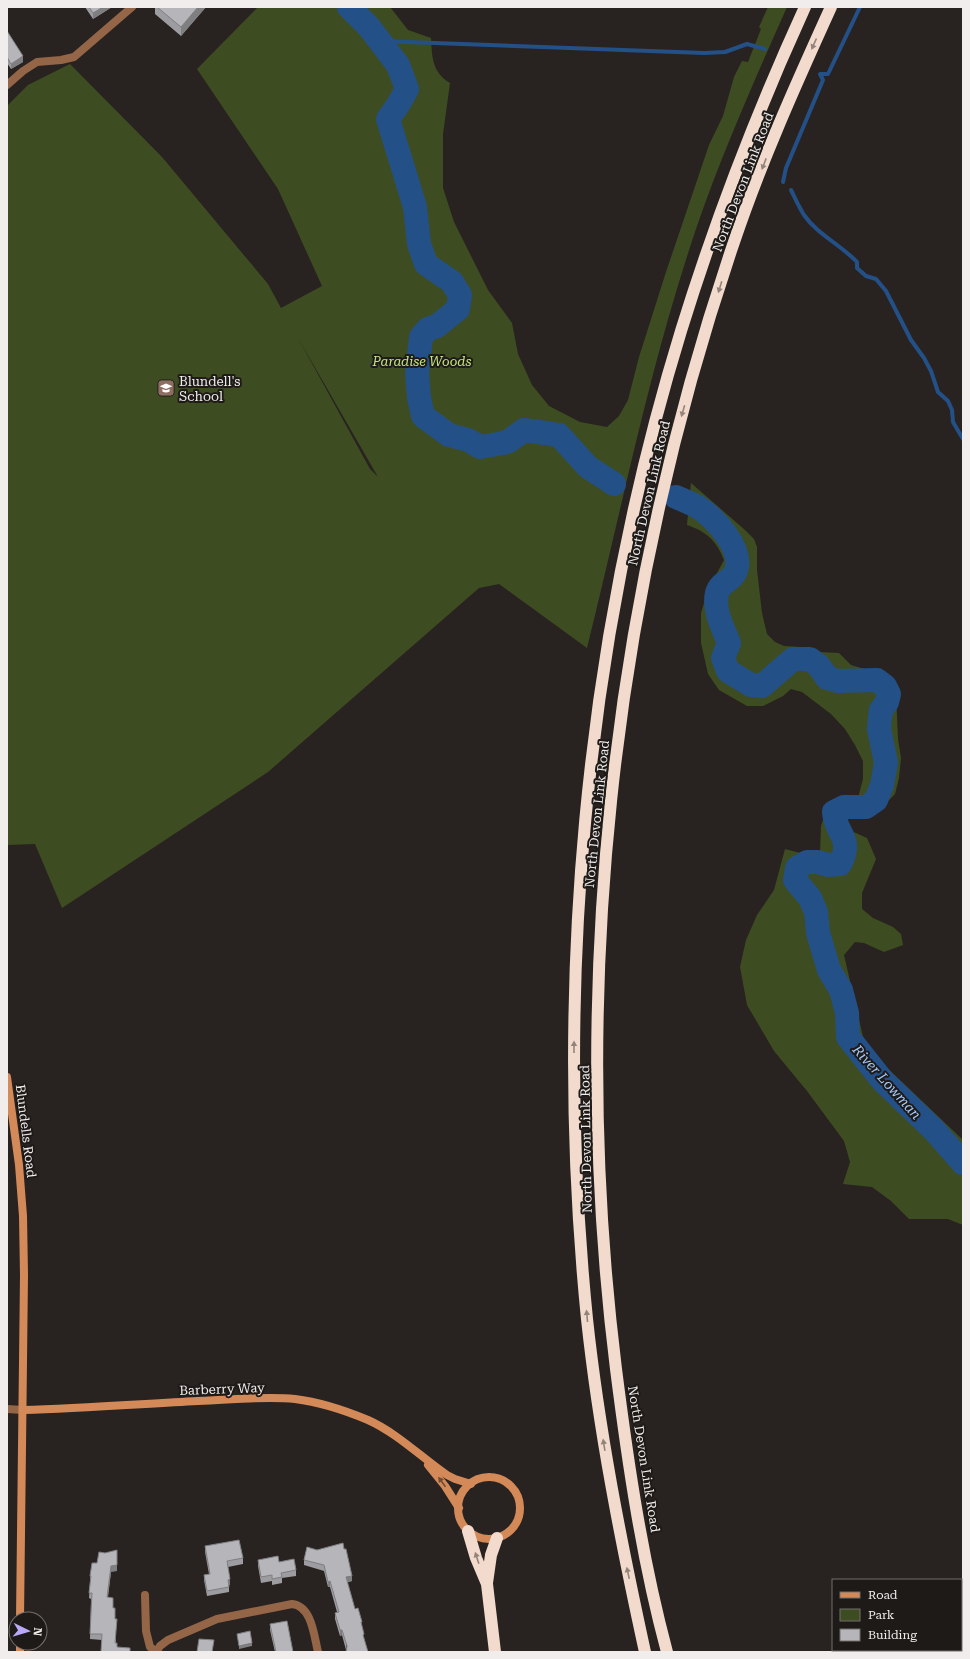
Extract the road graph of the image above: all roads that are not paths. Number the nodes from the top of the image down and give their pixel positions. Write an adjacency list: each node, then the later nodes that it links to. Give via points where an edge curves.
1 (132, 7): 4 (street, via 74,57 37,62)
2 (805, 7): 14 (highway, North Devon Link Road, one-way to 2, via 600,1416 587,1318 581,1231 574,1047 577,942 586,810 601,689 618,593 642,476 660,406 681,331 714,232 758,114)
3 (830, 8): 22 (highway, North Devon Link Road, one-way to 22, via 779,125 734,241 678,429 640,599 624,691 610,812 600,942 597,1048 602,1225 624,1434 639,1529)
4 (7, 85)
5 (7, 1077): 7 (street, Blundells Road, via 20,1166 23,1216)
6 (7, 1409): 7 (street, Barberry Way)
7 (23, 1410): 8 (street, Barberry Way, via 160,1403 299,1400 335,1407 369,1421); 16 (street, Blundells Road)
8 (423, 1458): 9 (street, Barberry Way, via 452,1477); 10 (street, Barberry Way, one-way to 8)
9 (471, 1484): 10 (street, via 461,1496); 12 (street, via 482,1478 495,1478 506,1483 517,1495 520,1510 517,1522 509,1532)
10 (459, 1508): 11 (street, via 461,1520)
11 (468, 1531): 12 (street, via 482,1538); 13 (highway, one-way to 11)
12 (498, 1538): 13 (highway, via 491,1555)
13 (487, 1584): 19 (highway)
14 (632, 1593): 20 (highway); 21 (highway, North Devon Link Road)
15 (145, 1595): 17 (street, via 146,1631 150,1647)
16 (20, 1611)
17 (157, 1652): 18 (street, via 168,1640 217,1619 292,1604 298,1604 307,1614)
18 (318, 1652)
19 (495, 1652)
20 (639, 1652)
21 (645, 1652)
22 (667, 1652)

